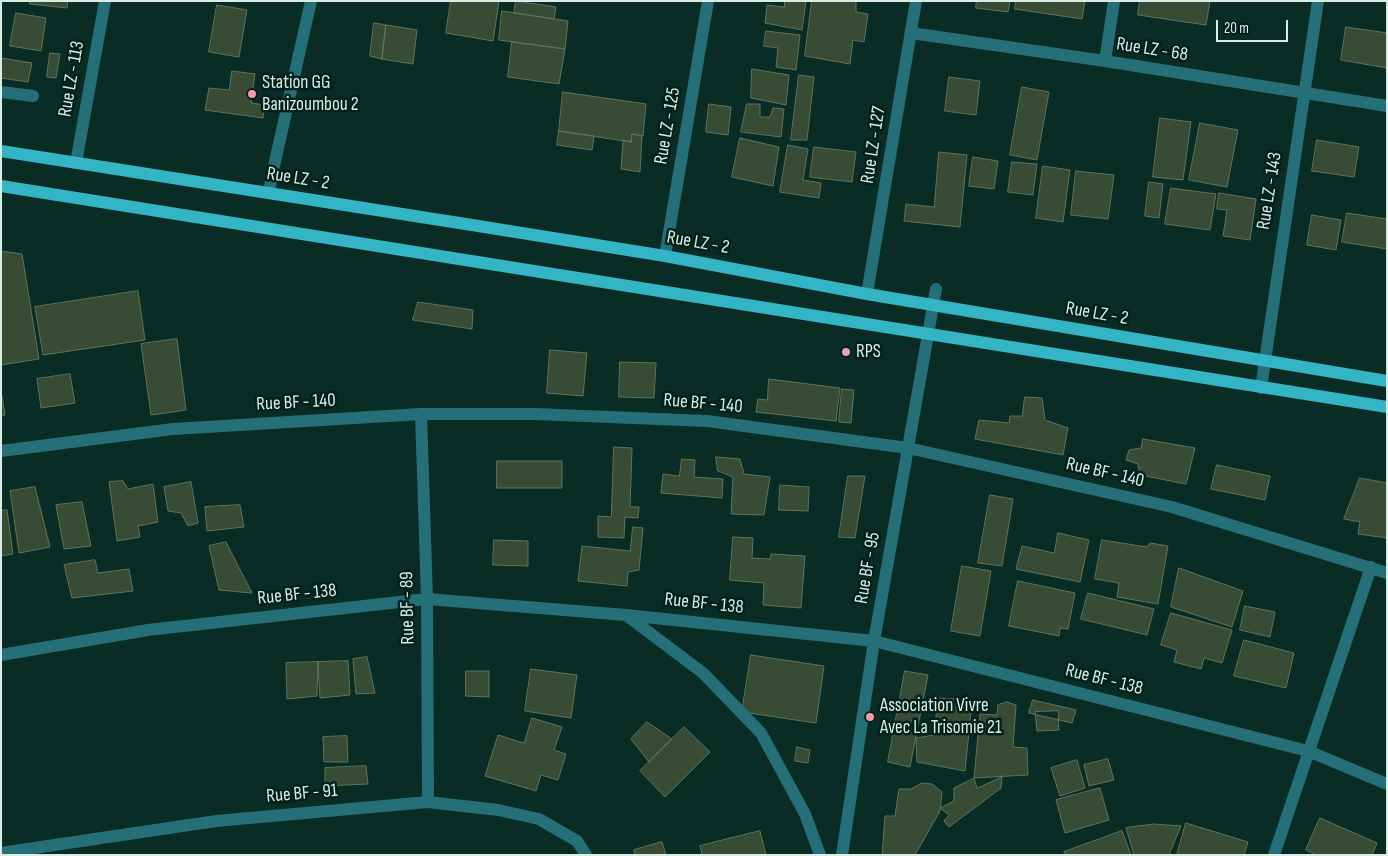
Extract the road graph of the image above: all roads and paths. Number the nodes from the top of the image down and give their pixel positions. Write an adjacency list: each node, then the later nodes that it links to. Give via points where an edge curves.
1 (105, 1): 14 (street, Rue LZ - 113)
2 (312, 1): 16 (street)
3 (708, 1): 17 (street, Rue LZ - 125)
4 (916, 1): 7 (street, Rue LZ - 127)
5 (1114, 1): 8 (street)
6 (1318, 1): 10 (street, Rue LZ - 143)
7 (911, 33): 8 (street, Rue LZ - 68); 19 (street, Rue LZ - 127)
8 (1105, 61): 10 (street, Rue LZ - 68)
9 (1, 92): 11 (street)
10 (1304, 93): 12 (street, Rue LZ - 68); 22 (street, Rue LZ - 143)
11 (33, 96)
12 (1387, 106)
13 (1, 151): 14 (main road, Rue LZ - 2)
14 (76, 163): 16 (main road, Rue LZ - 2)
15 (1, 186): 21 (main road)
16 (269, 193): 17 (main road, Rue LZ - 2)
17 (665, 256): 19 (main road, Rue LZ - 2)
18 (936, 289): 20 (street, Rue BF - 95)
19 (868, 294): 20 (main road, Rue LZ - 2)
20 (933, 304): 21 (street, Rue BF - 95); 22 (main road, Rue LZ - 2)
21 (927, 334): 24 (main road); 27 (street, Rue BF - 95)
22 (1264, 362): 23 (main road, Rue LZ - 2); 24 (street, Rue LZ - 143)
23 (1387, 382)
24 (1261, 388): 25 (main road)
25 (1387, 407)
26 (421, 414): 27 (street, Rue BF - 140, via 535,414 707,421); 28 (street, Rue BF - 140, via 173,429); 31 (street, Rue BF - 89)
27 (908, 448): 29 (street, Rue BF - 140, via 1172,507); 33 (street, Rue BF - 95)
28 (1, 451)
29 (1371, 567): 30 (street, Rue BF - 140); 35 (street)
30 (1387, 572)
31 (427, 599): 32 (street, Rue BF - 138); 34 (street, Rue BF - 138, via 148,630); 37 (street, Rue BF - 89)
32 (626, 615): 33 (street, Rue BF - 138); 41 (street, via 703,673 761,733 805,814)
33 (874, 641): 35 (street, Rue BF - 138); 42 (street, Rue BF - 95)
34 (1, 655)
35 (1308, 751): 36 (street, Rue BF - 138); 43 (street)
36 (1387, 784)
37 (428, 802): 39 (street, Rue BF - 91, via 216,821); 40 (street, Rue BF - 91, via 498,810 539,819 577,841)
38 (1, 841): 39 (street)
39 (7, 853)
40 (586, 855)
41 (820, 855)
42 (842, 855)
43 (1274, 855)

